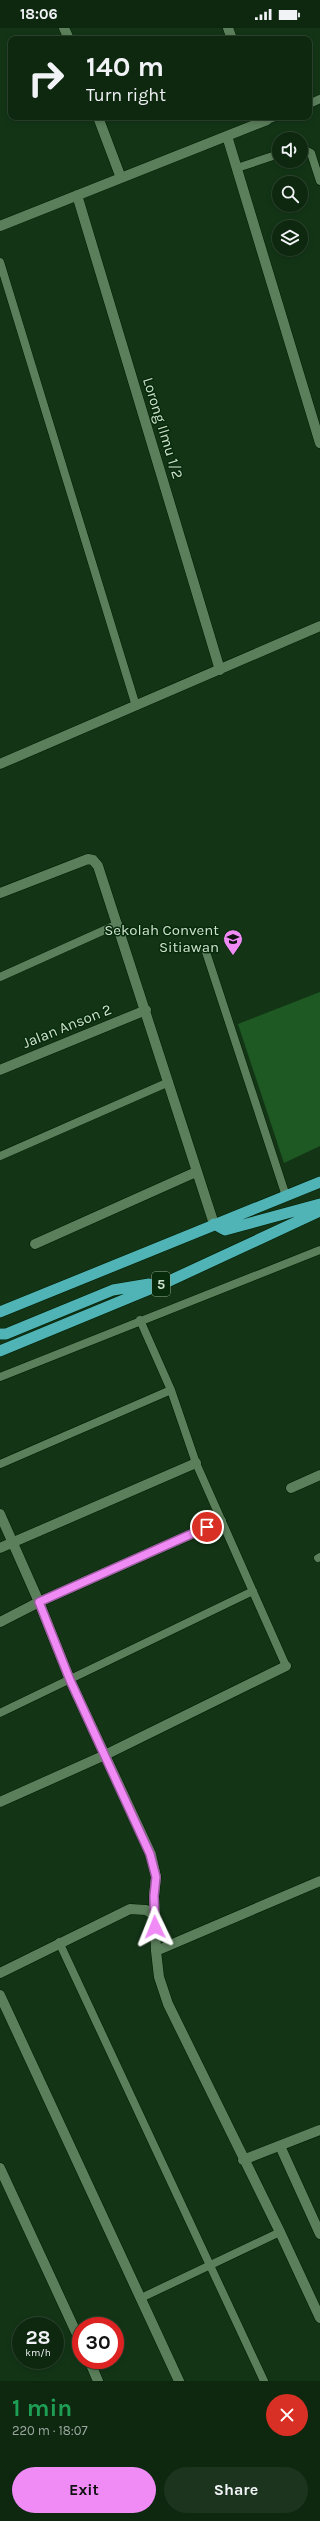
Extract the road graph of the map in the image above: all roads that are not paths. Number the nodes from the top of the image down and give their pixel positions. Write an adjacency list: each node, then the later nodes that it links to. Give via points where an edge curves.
1 (99, 120): 7 (street)
2 (264, 120): 3 (street)
3 (227, 136): 6 (street); 7 (street)
4 (308, 151): 8 (lane, via 312,153)
5 (272, 156): 6 (lane)
6 (237, 168): 12 (street)
7 (121, 178): 9 (street)
8 (320, 181)
9 (77, 195): 10 (street); 14 (street, Lorong Ilmu 1/2)
10 (0, 226)
11 (0, 262): 15 (lane)
12 (320, 443)
13 (320, 626): 14 (street)
14 (220, 670): 15 (street)
15 (136, 706): 16 (street)
16 (0, 764)
17 (0, 893): 18 (street, via 88,859 93,860 98,866)
18 (118, 924): 20 (lane); 21 (street)
19 (205, 949): 27 (lane)
20 (0, 977)
21 (146, 1010): 22 (street, Jalan Anson 2); 23 (street)
22 (0, 1070)
23 (168, 1082): 24 (lane); 25 (street)
24 (0, 1156)
25 (196, 1172): 30 (street); 31 (street)
26 (320, 1182): 27 (highway, 5)
27 (286, 1196): 30 (highway, 5)
28 (320, 1204): 30 (highway, via 225,1230)
29 (320, 1211): 33 (highway, 5)
30 (214, 1224): 34 (highway, 5)
31 (35, 1244)
32 (320, 1250): 35 (lane)
33 (167, 1282): 36 (highway, via 114,1290 6,1334); 37 (highway, 5)
34 (0, 1312)
35 (140, 1320): 38 (lane); 39 (lane)
36 (0, 1334)
37 (0, 1350)
38 (0, 1377)
39 (171, 1390): 40 (lane); 41 (lane)
40 (196, 1463): 45 (lane); 46 (street)
41 (0, 1464)
42 (320, 1475): 43 (street)
43 (291, 1488)
44 (0, 1514): 46 (street)
45 (221, 1521): 48 (lane); 49 (street)
46 (13, 1542): 47 (street); 49 (street)
47 (0, 1548)
48 (253, 1591): 51 (lane); 52 (lane)
49 (39, 1602): 50 (street); 52 (street)
50 (0, 1622)
51 (286, 1666): 54 (street)
52 (70, 1680): 53 (lane); 54 (street)
53 (0, 1713)
54 (105, 1755): 55 (street); 57 (street, via 150,1854 156,1877)
55 (0, 1802)
56 (320, 1881): 59 (street)
57 (154, 1916): 58 (street, via 146,1910 130,1909); 59 (street)
58 (59, 1942): 60 (street); 68 (lane)
59 (156, 1951): 64 (street, via 159,1977 168,2004)
60 (0, 1973)
61 (0, 1996): 69 (street)
62 (320, 2130): 63 (street)
63 (280, 2146): 64 (street); 67 (street)
64 (243, 2160): 66 (street)
65 (0, 2168): 71 (street)
66 (280, 2232): 68 (lane); 70 (street)
67 (320, 2234)
68 (210, 2266): 69 (lane); 75 (lane)
69 (141, 2298): 74 (street)
70 (320, 2318)
71 (72, 2324)
72 (93, 2369): 73 (street)
73 (98, 2381)
74 (179, 2381)
75 (264, 2381)

